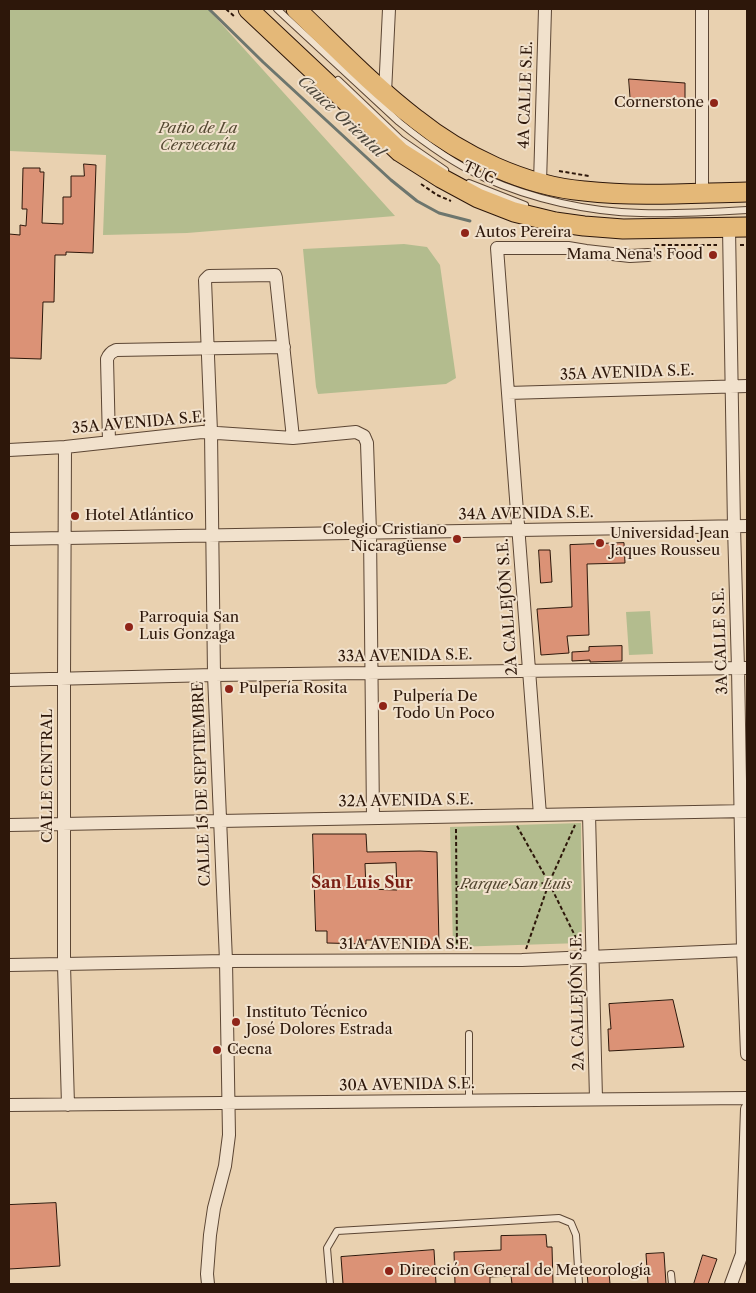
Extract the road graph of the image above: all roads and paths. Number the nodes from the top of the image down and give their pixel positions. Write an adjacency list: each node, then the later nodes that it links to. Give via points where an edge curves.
1 (248, 9): 19 (main road, via 400,152 478,198 514,212 584,226 623,229)
2 (277, 9): 16 (lane, TUC, via 420,139 486,178 546,199 606,210 640,213)
3 (296, 9): 8 (main road)
4 (389, 9): 8 (street)
5 (545, 9): 10 (street, 4A CALLE S.E.)
6 (702, 9): 14 (street)
7 (335, 78): 9 (lane, TUC, via 400,139)
8 (385, 93): 10 (main road, via 439,137 491,165 514,174)
9 (449, 172)
10 (540, 175): 11 (path); 14 (main road, via 583,191)
11 (591, 176)
12 (466, 182): 15 (lane, TUC)
13 (747, 192): 14 (main road)
14 (702, 193)
15 (529, 207)
16 (747, 210)
17 (655, 220): 18 (lane)
18 (692, 220)
19 (738, 227): 23 (street, 3A CALLE S.E.)
20 (648, 255): 25 (street, 2A CALLEJÓN S.E., via 630,256 568,248 497,248)
21 (284, 346): 22 (street); 22 (street, CALLE 15 DE SEPTIEMBRE, via 275,275 209,276 205,280); 27 (street)
22 (208, 349): 26 (street, CALLE 15 DE SEPTIEMBRE); 28 (street, via 111,352 107,359)
23 (731, 386): 24 (street, 35A AVENIDA S.E.); 25 (street, 35A AVENIDA S.E.); 32 (street, 3A CALLE S.E.)
24 (747, 386)
25 (508, 393): 33 (street, 2A CALLEJÓN S.E.)
26 (211, 432): 27 (street, 35A AVENIDA S.E.); 28 (street, 35A AVENIDA S.E.); 35 (street, CALLE 15 DE SEPTIEMBRE)
27 (293, 438): 34 (street, 35A AVENIDA S.E., via 356,432 364,436 367,443)
28 (109, 442): 29 (street, 35A AVENIDA S.E.)
29 (65, 447): 30 (street, 35A AVENIDA S.E.); 36 (street, CALLE CENTRAL)
30 (9, 450)
31 (747, 526): 32 (street, 34A AVENIDA S.E.)
32 (734, 527): 33 (street, 34A AVENIDA S.E.); 38 (street, 3A CALLE S.E.)
33 (519, 530): 34 (street, 34A AVENIDA S.E.); 39 (street, 2A CALLEJÓN S.E.)
34 (370, 533): 35 (street, 34A AVENIDA S.E.); 40 (street)
35 (212, 535): 36 (street, 34A AVENIDA S.E.); 41 (street, CALLE 15 DE SEPTIEMBRE)
36 (65, 537): 37 (street, 34A AVENIDA S.E.); 42 (street, CALLE CENTRAL)
37 (9, 539)
38 (743, 668): 39 (street, 33A AVENIDA S.E.); 44 (street, 3A CALLE S.E.)
39 (529, 671): 40 (street, 33A AVENIDA S.E.); 46 (street, 2A CALLEJÓN S.E.)
40 (372, 673): 41 (street, 33A AVENIDA S.E.); 49 (street)
41 (214, 675): 42 (street, 33A AVENIDA S.E.); 50 (street, CALLE 15 DE SEPTIEMBRE)
42 (64, 679): 43 (street, 33A AVENIDA S.E.); 52 (street, CALLE CENTRAL)
43 (9, 680)
44 (744, 811): 45 (street, 32A AVENIDA S.E.); 55 (street, 3A CALLE S.E.)
45 (584, 814): 46 (street, 32A AVENIDA S.E.); 53 (path); 56 (street, 2A CALLEJÓN S.E.)
46 (540, 815): 48 (street, 32A AVENIDA S.E.)
47 (456, 816): 48 (street, 32A AVENIDA S.E.); 49 (street, 32A AVENIDA S.E.); 54 (path)
48 (511, 816): 53 (path)
49 (373, 818): 50 (street, 32A AVENIDA S.E.)
50 (220, 820): 52 (street, 32A AVENIDA S.E.); 58 (street, CALLE 15 DE SEPTIEMBRE)
51 (9, 825): 52 (street, 32A AVENIDA S.E.)
52 (64, 825): 61 (street, CALLE CENTRAL)
53 (549, 883): 54 (path); 56 (path); 57 (path)
54 (457, 887): 59 (path)
55 (745, 950): 56 (street, 31A AVENIDA S.E.); 63 (street, 3A CALLE S.E.)
56 (590, 957): 57 (street, 31A AVENIDA S.E.); 65 (street, 2A CALLEJÓN S.E.)
57 (522, 960): 59 (street, 31A AVENIDA S.E.)
58 (226, 961): 59 (street, 31A AVENIDA S.E.); 61 (street, 31A AVENIDA S.E.); 67 (street, CALLE 15 DE SEPTIEMBRE)
59 (457, 961)
60 (9, 965): 61 (street, 31A AVENIDA S.E.)
61 (64, 965): 69 (street, CALLE CENTRAL)
62 (469, 1034): 66 (lane)
63 (747, 1054)
64 (747, 1098): 65 (street, 30A AVENIDA S.E.)
65 (596, 1099): 66 (street, 30A AVENIDA S.E.)
66 (469, 1100): 67 (street, 30A AVENIDA S.E.)
67 (229, 1103): 69 (street, 30A AVENIDA S.E.); 72 (street, CALLE 15 DE SEPTIEMBRE, via 229,1135 210,1235)
68 (9, 1105): 69 (street, 30A AVENIDA S.E.)
69 (68, 1105)
70 (747, 1109): 76 (street, via 742,1254)
71 (671, 1274): 75 (lane)
72 (208, 1284)
73 (330, 1284): 74 (lane, via 327,1248 337,1231 558,1218 571,1223 576,1235)
74 (579, 1284)
75 (672, 1284)
76 (731, 1284)

